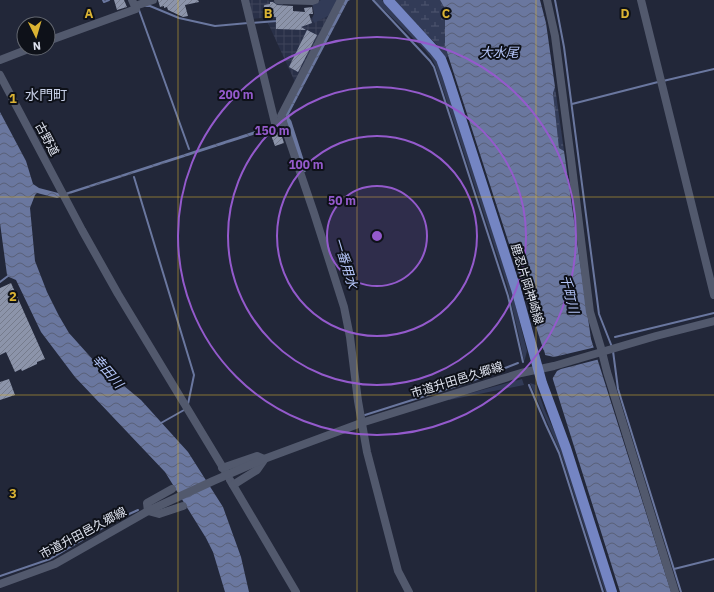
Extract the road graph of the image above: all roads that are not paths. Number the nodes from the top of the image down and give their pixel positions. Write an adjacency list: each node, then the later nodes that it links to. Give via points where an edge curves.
1 (153, 0): 9 (street)
2 (245, 0): 14 (street, via 275,123)
3 (278, 0): 4 (street)
4 (315, 0)
5 (341, 0): 14 (street, via 281,116)
6 (388, 0): 18 (main road, 鹿忍片岡神崎線, via 433,49 447,75)
7 (547, 0): 17 (street, via 556,44 590,312)
8 (642, 0): 15 (street)
9 (133, 3): 10 (street, via 136,9)
10 (56, 38)
11 (16, 54): 12 (street)
12 (0, 60)
13 (0, 75): 20 (street, 古野道, via 118,294 224,469 257,456)
14 (284, 124): 19 (street, via 344,307)
15 (714, 295)
16 (714, 321): 17 (street, 市道升田邑久郷線)
17 (602, 352): 18 (street, 市道升田邑久郷線); 28 (street)
18 (542, 368): 19 (street, 市道升田邑久郷線); 27 (main road, 鹿忍片岡神崎線)
19 (361, 423): 20 (street, 市道升田邑久郷線); 26 (street, via 366,452 398,571)
20 (264, 459): 23 (street, 市道升田邑久郷線); 25 (street, via 257,470 232,482)
21 (172, 489): 23 (street, via 147,503)
22 (183, 506): 23 (street, via 159,514)
23 (148, 511): 24 (street, 市道升田邑久郷線, via 55,564)
24 (0, 584)
25 (296, 592)
26 (409, 592)
27 (612, 592)
28 (675, 592)

